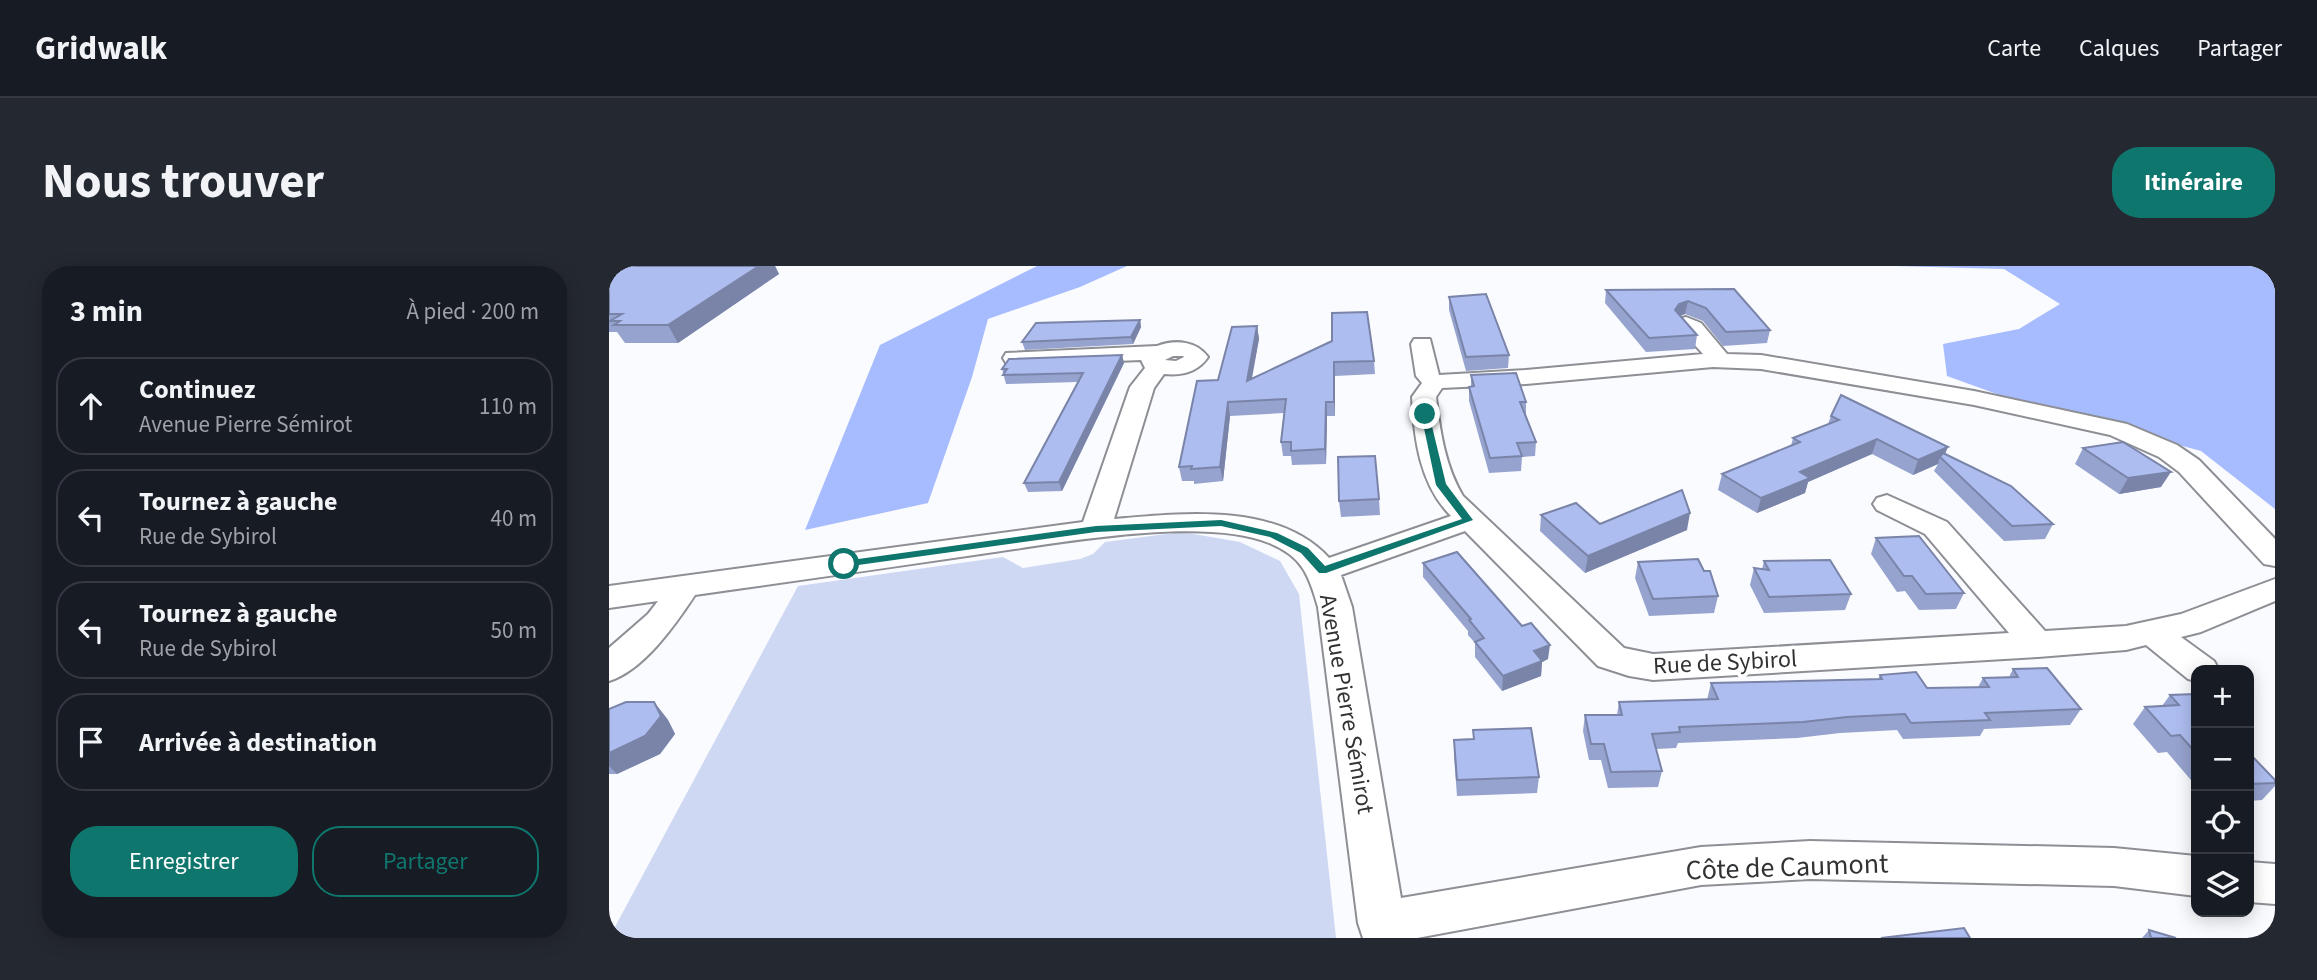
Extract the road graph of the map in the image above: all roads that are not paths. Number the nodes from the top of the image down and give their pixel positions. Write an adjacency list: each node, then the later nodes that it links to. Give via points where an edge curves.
1 (1686, 323): 4 (street)
2 (1422, 344): 5 (street, via 1428,376)
3 (1014, 358): 8 (street, via 1157,360 1142,387)
4 (1720, 360): 5 (street); 9 (street, via 1761,362 1962,396 2143,438 2189,466)
5 (1434, 383): 7 (street, Rue de Sybirol, via 1424,397 1425,414 1441,485)
6 (1887, 504): 15 (street, via 1936,528)
7 (1468, 520): 10 (street); 15 (street, Rue de Sybirol, via 1611,657 1629,664 1653,667)
8 (1096, 529): 10 (street, Avenue Pierre Sémirot, via 1194,523 1253,528 1305,550); 11 (street, Avenue Pierre Sémirot)
9 (2275, 556)
10 (1322, 570): 21 (street, Avenue Pierre Sémirot, via 1335,607)
11 (685, 586): 13 (street, Avenue Pierre Sémirot); 17 (street, via 660,622)
12 (2275, 589): 14 (street, Rue de Sybirol)
13 (609, 597)
14 (2154, 634): 15 (street, Rue de Sybirol); 16 (street)
15 (2038, 645)
16 (2194, 665)
17 (609, 668)
18 (2191, 875): 21 (street, Côte de Caumont, via 2114,867 1983,863 1810,860 1701,866)
19 (2254, 882): 20 (street)
20 (2275, 884)
21 (1385, 931)

